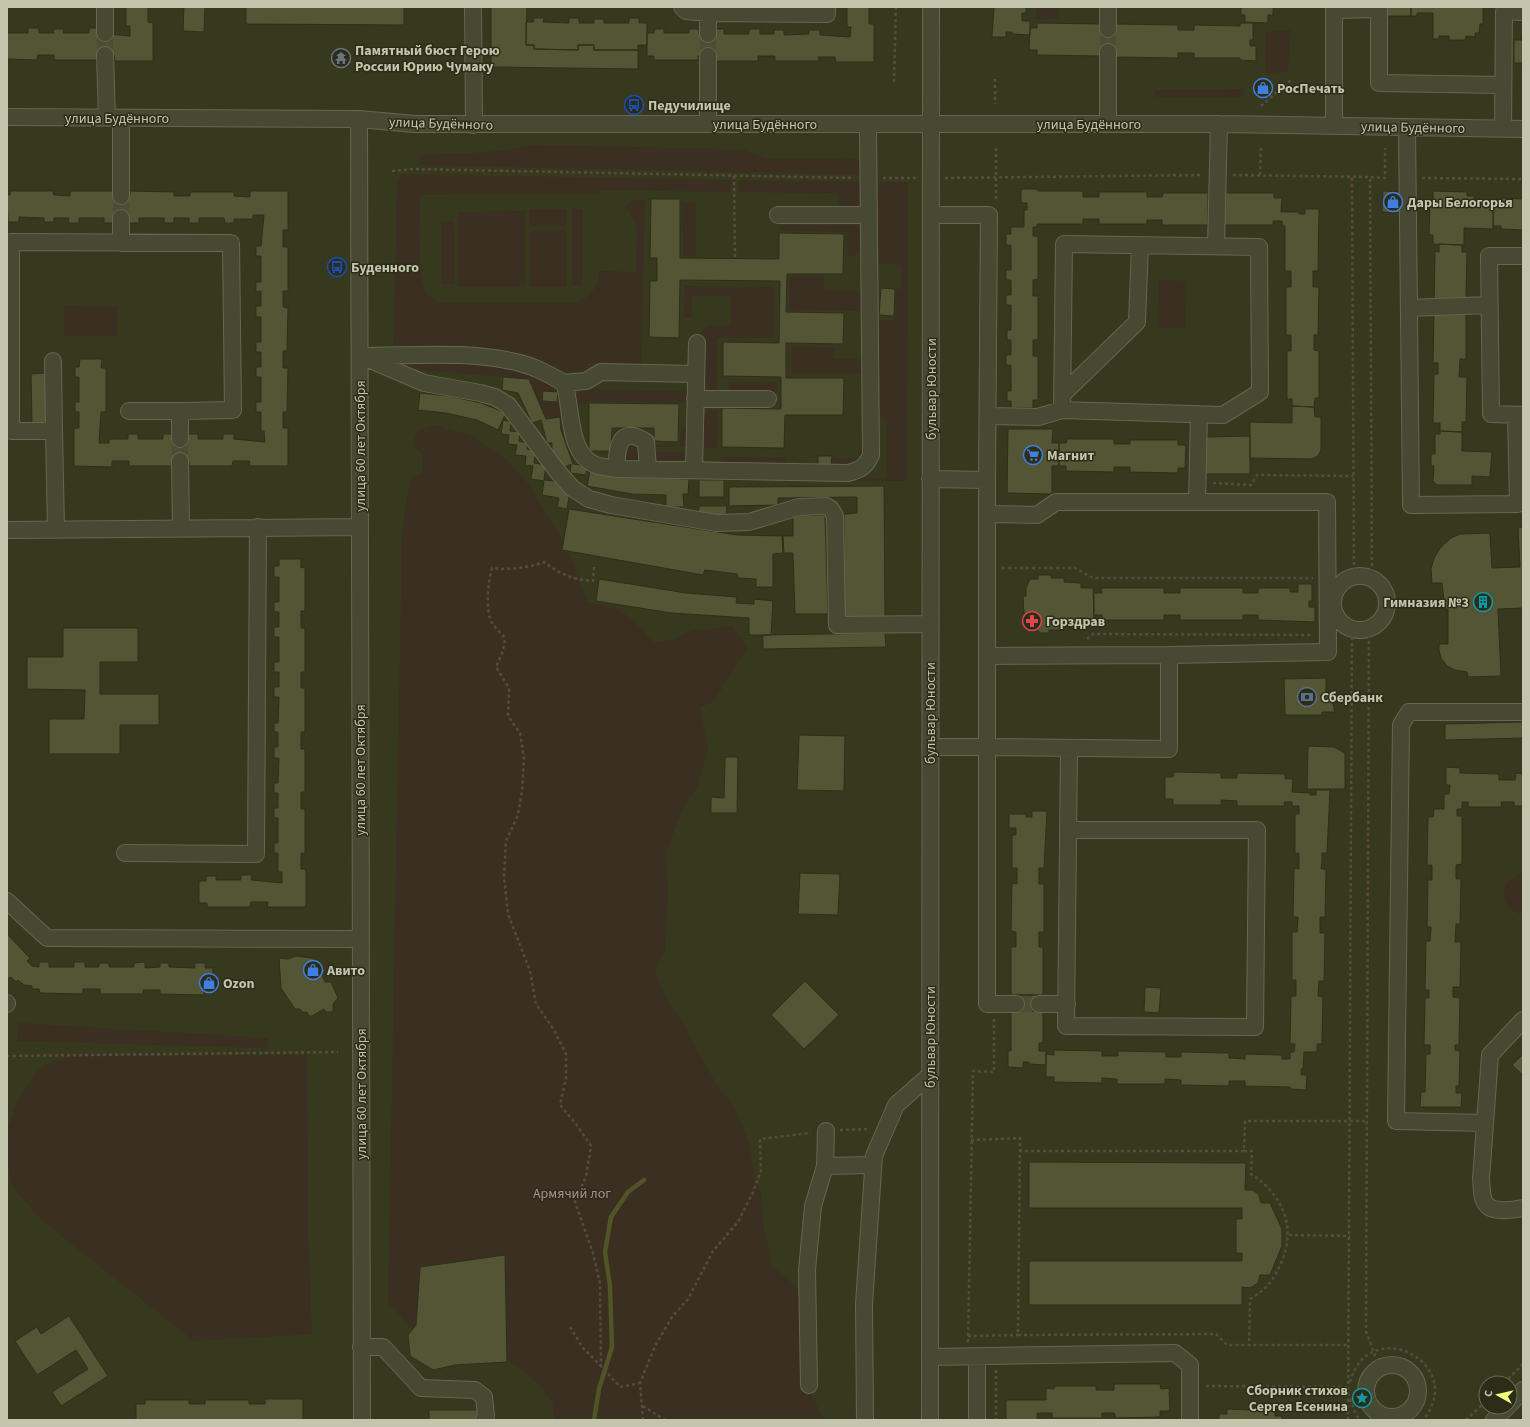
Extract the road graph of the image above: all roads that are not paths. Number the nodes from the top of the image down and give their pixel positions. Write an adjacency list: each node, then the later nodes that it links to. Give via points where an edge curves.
1 (105, 7): 11 (street)
2 (473, 7): 25 (street)
3 (682, 7): 9 (street, via 686,11)
4 (827, 7): 9 (street, via 827,14)
5 (931, 7): 22 (street, бульвар Юности)
6 (1108, 7): 10 (street)
7 (1334, 8): 16 (street, via 1379,9 1379,83); 26 (street)
8 (1523, 12): 16 (street, via 1504,11)
9 (708, 13): 12 (street)
10 (1108, 29)
11 (105, 34)
12 (708, 34)
13 (1108, 52): 23 (street)
14 (106, 55): 18 (street)
15 (708, 56): 20 (street)
16 (1503, 85): 28 (street)
17 (7, 117): 18 (street, улица Будённого)
18 (114, 118): 19 (street, улица Будённого); 30 (street)
19 (359, 119): 25 (street, улица Будённого, via 415,124); 42 (street, улица 60 лет Октября)
20 (708, 124): 21 (street, улица Будённого); 25 (street, улица Будённого)
21 (868, 124): 22 (street, улица Будённого); 33 (street)
22 (931, 124): 23 (street, улица Будённого); 31 (street, бульвар Юности)
23 (1108, 124): 24 (street, улица Будённого)
24 (1219, 124): 26 (street, улица Будённого); 37 (street)
25 (474, 125)
26 (1334, 126): 27 (street, улица Будённого)
27 (1408, 127): 28 (street, улица Будённого); 40 (street)
28 (1503, 128): 29 (street, улица Будённого)
29 (1523, 129)
30 (121, 196)
31 (931, 214): 54 (street, via 988,215); 61 (street, бульвар Юности)
32 (778, 215): 33 (street)
33 (869, 215): 60 (street, via 872,425 871,455 867,465 848,473)
34 (121, 218): 35 (street)
35 (121, 243): 51 (street, via 230,243 233,410); 55 (street, via 11,242 11,431)
36 (1140, 245): 37 (street); 46 (street, via 1138,322); 46 (street, via 1064,244)
37 (1216, 246): 52 (street, via 1259,247 1260,392 1223,414)
38 (1523, 256): 39 (street, via 1489,256)
39 (1489, 305): 40 (street); 53 (street, via 1491,414)
40 (1409, 308): 53 (street, via 1411,505 1518,504)
41 (697, 343): 44 (street)
42 (361, 356): 45 (street, via 460,356 504,360 530,366); 65 (street, улица 60 лет Октября); 70 (street, via 424,383 480,393 495,397 508,405 558,472 572,488 589,499 716,523 749,522 799,507 826,506 835,516 837,625)
43 (53, 362): 55 (street)
44 (696, 374): 45 (street, via 601,372 586,381); 47 (street)
45 (564, 383): 58 (street, via 574,435 584,457 597,465)
46 (1062, 394): 49 (street)
47 (695, 399): 48 (street); 60 (street)
48 (768, 399)
49 (1062, 410): 52 (street); 54 (street, via 1038,417)
50 (129, 411): 51 (street)
51 (180, 411): 56 (street)
52 (1199, 414): 63 (street)
53 (1520, 415)
54 (988, 416): 62 (street)
55 (54, 431): 68 (street)
56 (180, 439)
57 (180, 461): 67 (street)
58 (617, 469): 59 (street); 59 (street, via 616,451 619,442 627,436 638,436 646,442)
59 (648, 470): 60 (street)
60 (694, 470)
61 (930, 479): 62 (street); 70 (street, бульвар Юности)
62 (987, 480): 64 (street)
63 (1197, 502): 64 (street, via 1056,502 1038,515); 72 (street, via 1327,502 1328,652)
64 (987, 514): 73 (street)
65 (359, 526): 66 (street); 81 (street, улица 60 лет Октября)
66 (258, 527): 67 (street); 79 (street, via 256,854)
67 (181, 528): 68 (street)
68 (56, 529): 69 (street)
69 (7, 530)
70 (930, 624): 75 (street, бульвар Юности)
71 (1369, 629): 71 (street, via 1384,617 1387,604 1385,590 1372,578 1354,576 1339,586 1334,593 1333,602 1338,619 1344,625 1352,629)
72 (1169, 655): 73 (street); 77 (street, via 1169,748)
73 (988, 656): 76 (street)
74 (1523, 712): 87 (street, via 1409,712 1401,725 1396,1121)
75 (930, 747): 76 (street); 86 (street, бульвар Юности)
76 (987, 747): 77 (street); 82 (street, via 987,1004)
77 (1069, 748): 78 (street)
78 (1068, 830): 84 (street); 84 (street, via 1257,830 1255,1027 1066,1026)
79 (125, 853)
80 (7, 901): 81 (street, via 47,938)
81 (360, 939): 92 (street, улица 60 лет Октября)
82 (1016, 1004)
83 (1039, 1004): 84 (street)
84 (1067, 1004)
85 (1523, 1020): 87 (street, via 1490,1055)
86 (930, 1075): 89 (street, via 896,1105 874,1156); 94 (street, бульвар Юности)
87 (1485, 1123): 91 (street, via 1481,1179 1482,1196 1486,1205 1493,1209)
88 (826, 1131): 90 (street)
89 (873, 1165): 90 (street); 100 (street, via 864,1304)
90 (825, 1166): 95 (street, via 813,1206 807,1270)
91 (1523, 1208)
92 (362, 1348): 98 (street, улица 60 лет Октября); 99 (street, via 383,1347 421,1388 475,1390 484,1397)
93 (973, 1357): 94 (street); 102 (street); 103 (street, via 1175,1353 1190,1365)
94 (930, 1358): 101 (street, бульвар Юности)
95 (810, 1385)
96 (1414, 1415): 97 (street); 97 (street, via 1418,1396 1415,1380 1404,1368 1387,1366 1373,1374 1366,1390)
97 (1374, 1416)
98 (362, 1420)
99 (484, 1420)
100 (865, 1420)
101 (930, 1420)
102 (978, 1420)
103 (1190, 1420)

